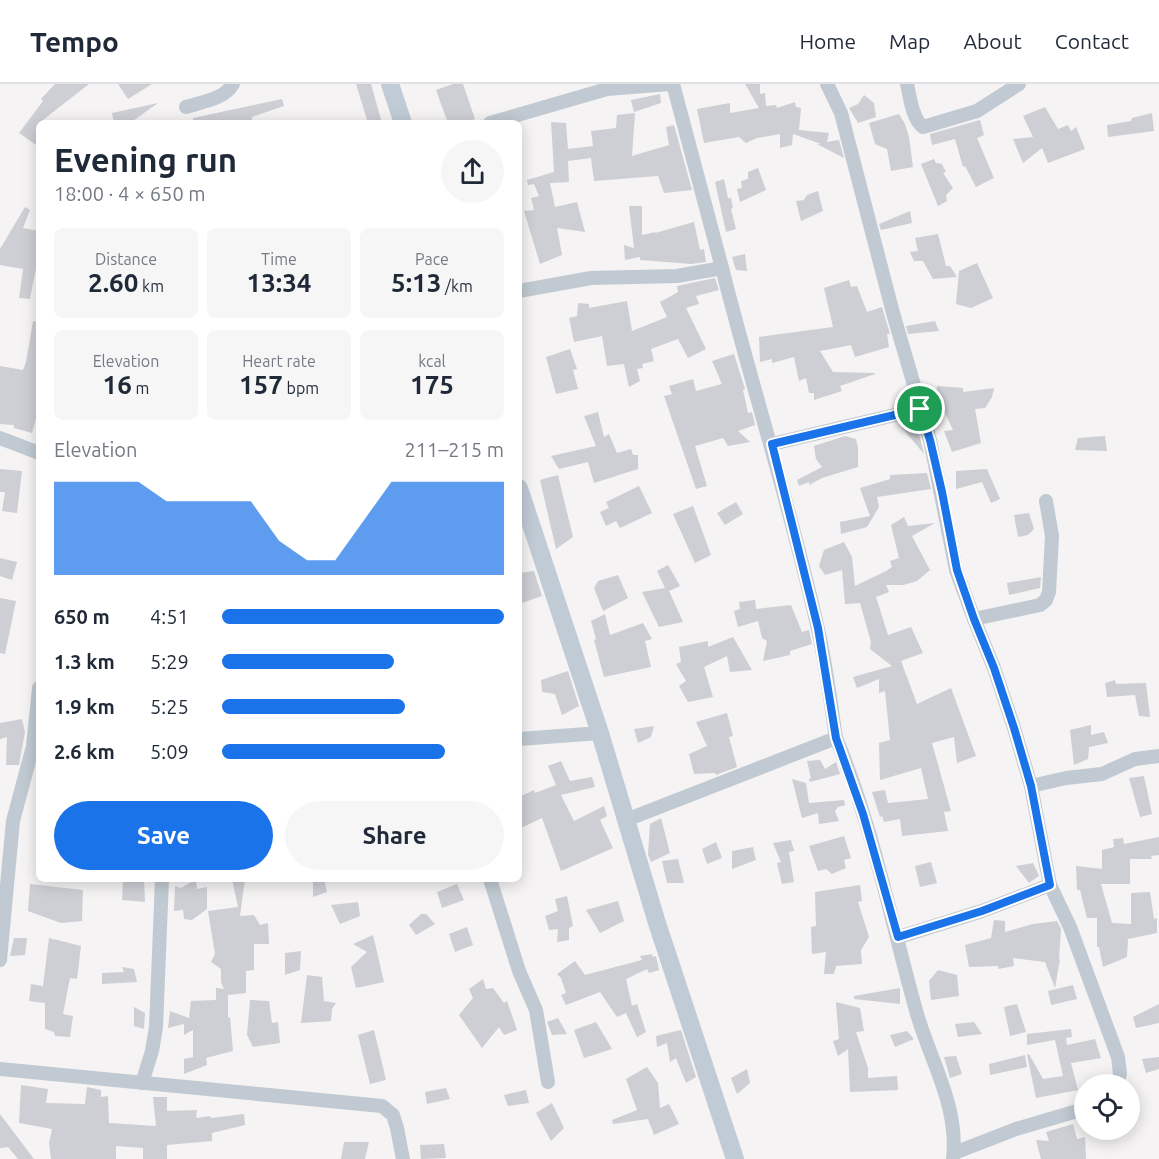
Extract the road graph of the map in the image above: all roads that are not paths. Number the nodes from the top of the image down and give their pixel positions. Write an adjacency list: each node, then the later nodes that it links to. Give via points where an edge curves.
1 (233, 84): 7 (street, via 218,97)
2 (390, 84): 8 (street)
3 (671, 84): 9 (street, via 607,89); 10 (street)
4 (827, 84): 12 (street, via 841,113)
5 (907, 84): 6 (street, via 914,112 923,127 977,111)
6 (1019, 84)
7 (186, 107)
8 (402, 120)
9 (500, 120)
10 (722, 268): 11 (street, via 677,276 591,278); 14 (street)
11 (522, 290)
12 (920, 409): 14 (street); 18 (street, via 957,570)
13 (0, 438): 15 (street)
14 (772, 444): 20 (street, via 818,628)
15 (36, 452)
16 (522, 497): 19 (street)
17 (1046, 501): 18 (street, via 1052,536 1046,600 1040,605)
18 (974, 619): 24 (street, via 994,668)
19 (600, 733): 21 (street); 25 (street)
20 (836, 738): 25 (street); 30 (street, via 863,814)
21 (522, 739)
22 (36, 746): 29 (street, via 13,821)
23 (1159, 756): 24 (street, via 1135,759 1102,774)
24 (1031, 786): 28 (street)
25 (626, 820): 39 (street)
26 (162, 882): 35 (street, via 156,1027)
27 (491, 882): 34 (street, via 519,971 536,1010)
28 (1050, 885): 30 (street); 33 (street, via 1070,927 1118,1057)
29 (2, 917): 31 (street)
30 (898, 937): 37 (street, via 918,1016 950,1111)
31 (0, 960)
32 (0, 1069): 35 (street)
33 (1120, 1074)
34 (548, 1082)
35 (142, 1083): 38 (street, via 382,1106 393,1115)
36 (1074, 1112): 37 (street, via 1016,1129)
37 (953, 1156)
38 (403, 1159)
39 (735, 1159)

